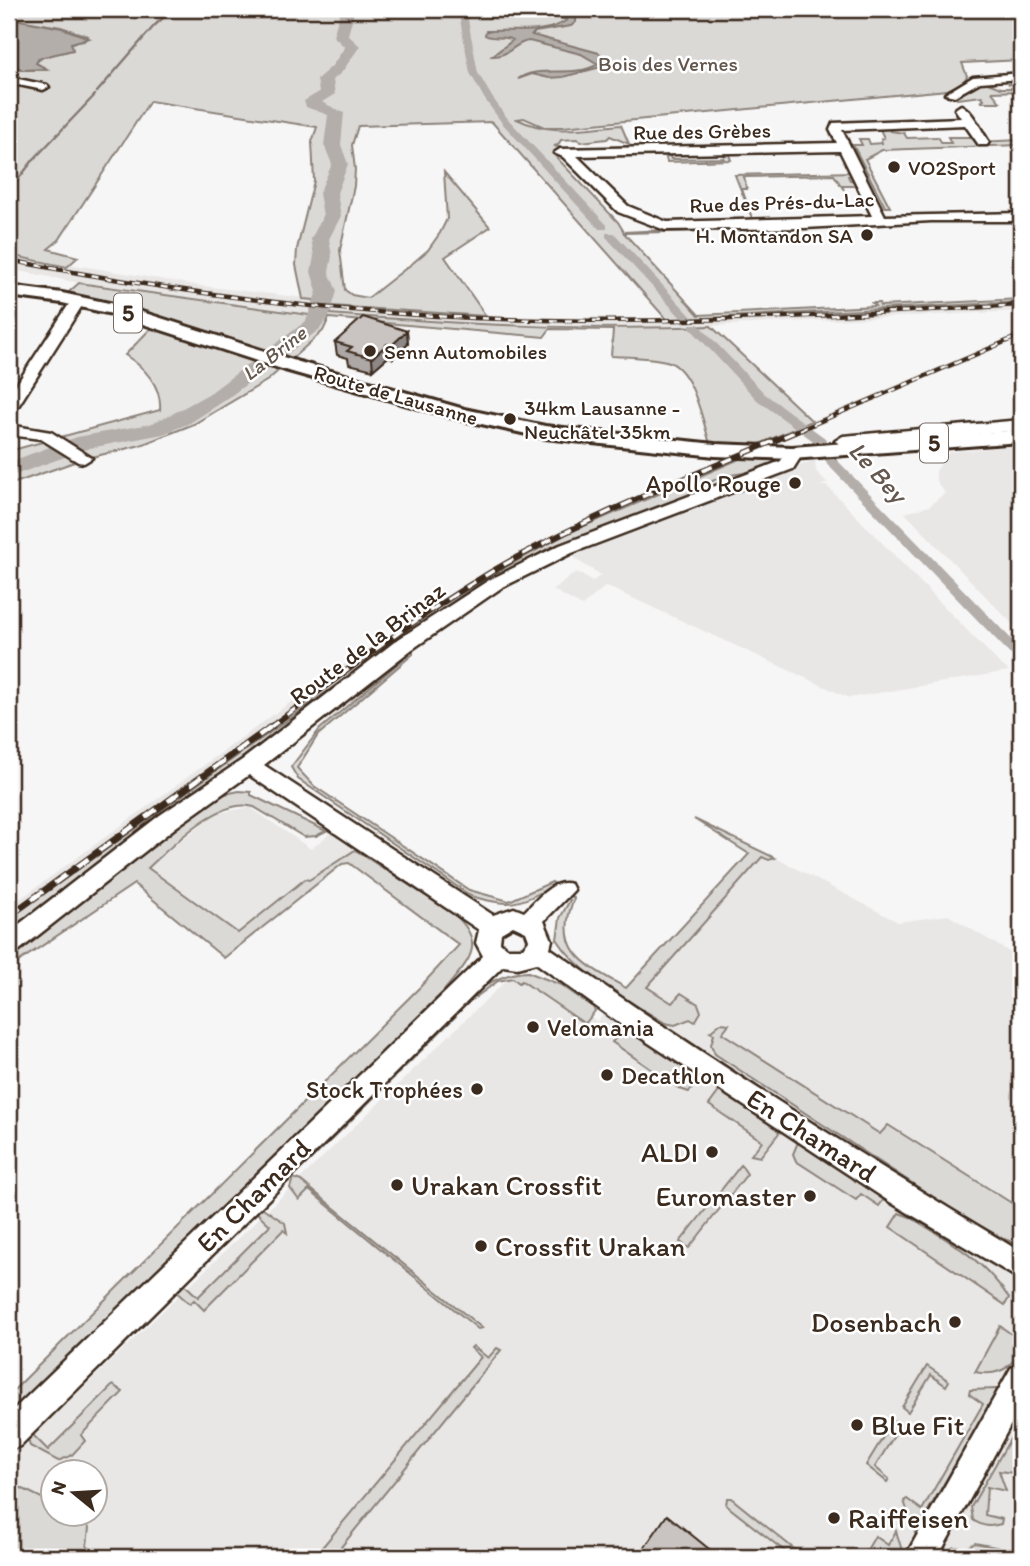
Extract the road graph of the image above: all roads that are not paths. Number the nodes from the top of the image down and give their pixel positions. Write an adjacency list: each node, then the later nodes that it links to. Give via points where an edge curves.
1 (1019, 78): 4 (street, via 980,78 952,95)
2 (9, 80): 3 (street)
3 (43, 87)
4 (970, 121): 5 (street); 6 (street, via 841,125 836,130)
5 (983, 142)
6 (845, 147): 7 (street, Rue des Grèbes); 9 (street)
7 (564, 155): 9 (street, Rue des Prés-du-Lac, via 624,209 665,226)
8 (1021, 217): 9 (street, Rue des Prés-du-Lac)
9 (881, 221)
10 (9, 291): 11 (main road, Route de Lausanne / 5)
11 (78, 301): 12 (street); 17 (main road, Route de Lausanne / 5, via 511,426 712,450)
12 (9, 408)
13 (1021, 425): 16 (street)
14 (9, 430): 18 (street, via 39,433)
15 (1021, 436): 16 (main road, 5)
16 (845, 445): 17 (main road, 5)
17 (800, 453): 19 (street, Route de la Brinaz, via 788,465 566,549 495,584 404,645)
18 (84, 458)
19 (249, 765): 22 (street); 23 (street, Route de la Brinaz)
20 (563, 890): 21 (street)
21 (529, 921): 22 (street, via 506,919); 24 (street, via 541,938)
22 (493, 926): 25 (street, via 489,945)
23 (9, 945)
24 (536, 951): 25 (street, via 514,960); 26 (street, En Chamard, via 899,1193)
25 (499, 955): 28 (street, En Chamard)
26 (1021, 1267)
27 (1021, 1378): 29 (street)
28 (9, 1435)
29 (921, 1557)

